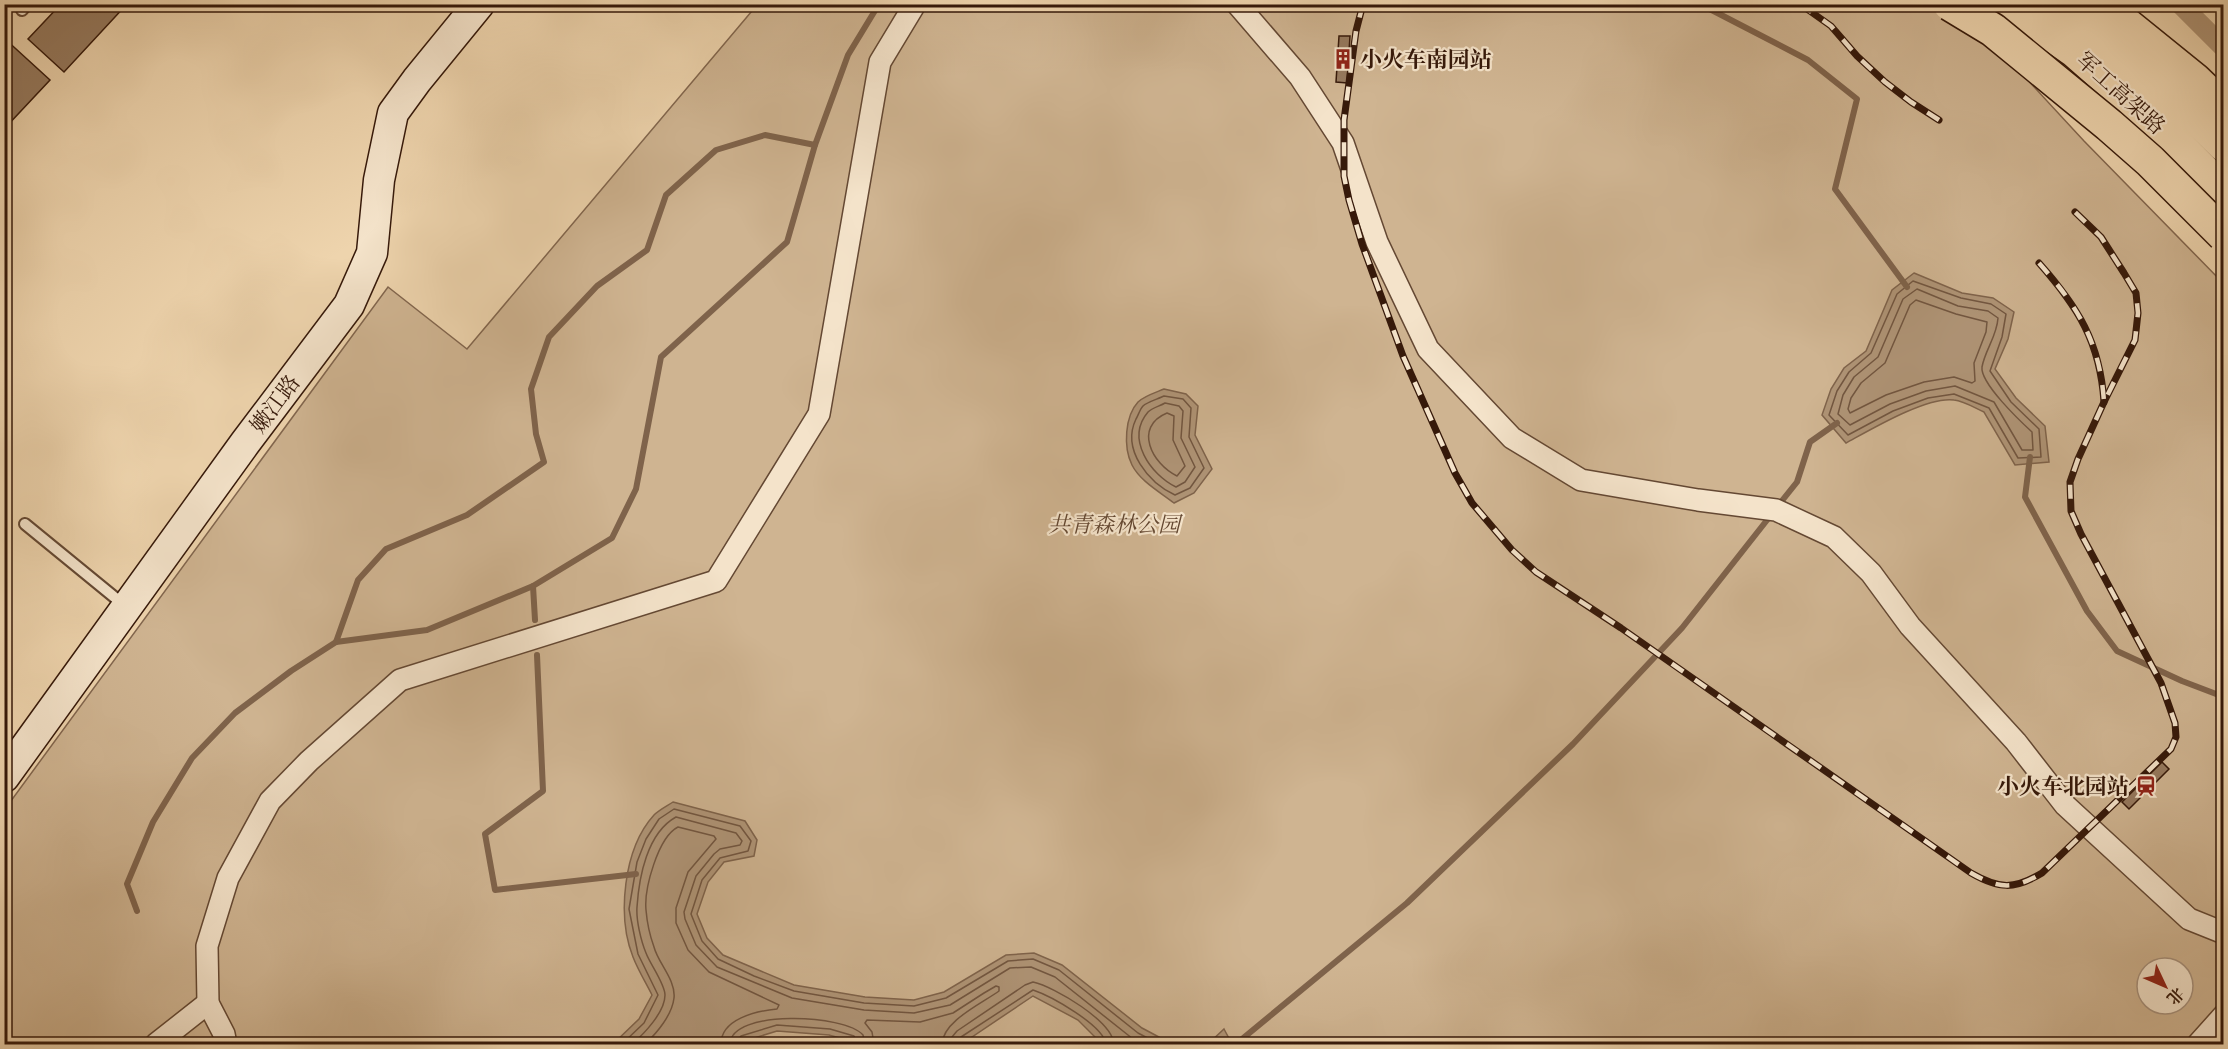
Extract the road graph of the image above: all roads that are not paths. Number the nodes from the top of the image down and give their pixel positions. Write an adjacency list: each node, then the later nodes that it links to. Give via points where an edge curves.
1 (479, 4): 13 (street, 嫩江路, via 393,113 379,180 372,253 350,305)
2 (915, 4): 16 (street, via 880,62 819,414 716,581 400,680 270,801 228,878 207,946)
3 (1238, 4): 15 (street, via 1300,76 1343,143 1377,242 1428,349 1512,438 1581,480 1776,510 1834,537 1871,573 1910,626 2016,742 2065,805 2189,919)
4 (1950, 4): 11 (highway, bridge, via 1993,30 2109,125)
5 (2009, 4): 10 (highway, 军工高架路, via 2075,51 2148,115)
6 (2056, 4): 9 (highway, 军工高架路, via 2107,40)
7 (2101, 4): 8 (highway, via 2195,80)
8 (2223, 108)
9 (2223, 145)
10 (2223, 192)
11 (2223, 236)
12 (25, 524): 13 (lane)
13 (127, 607): 14 (street, 嫩江路)
14 (4, 777)
15 (2223, 933)
16 (208, 1003): 18 (street); 19 (street)
17 (2223, 1015): 20 (street)
18 (156, 1044)
19 (226, 1044)
20 (2198, 1044)

